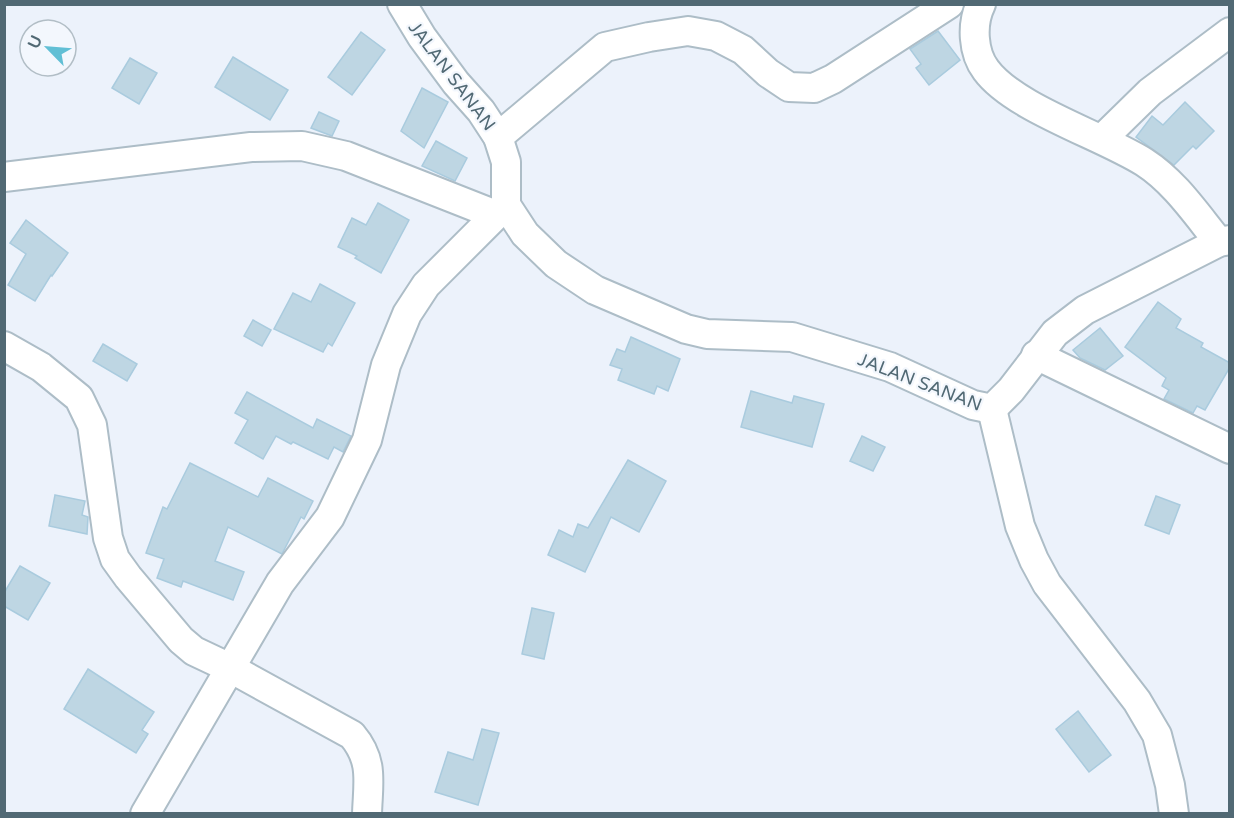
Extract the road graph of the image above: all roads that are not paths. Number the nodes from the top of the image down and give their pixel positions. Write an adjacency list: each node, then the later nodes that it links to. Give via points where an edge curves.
1 (402, 4): 5 (street, JALAN SANAN, via 422,37)
2 (949, 4): 5 (street, via 814,88 789,87 743,50 716,36 688,32 605,47)
3 (981, 4): 6 (street, via 974,37 987,72 1028,104)
4 (1230, 32): 6 (street, via 1150,92)
5 (498, 137): 8 (street, JALAN SANAN, via 506,162)
6 (1102, 139): 9 (street, via 1145,163 1174,186)
7 (4, 177): 8 (street, via 251,147 302,146 346,156)
8 (501, 210): 12 (street, JALAN SANAN, via 556,264 595,290 646,313 707,334 792,337 890,367 973,405); 14 (street, via 426,285 407,314 386,365 367,440 330,517 280,583)
9 (1224, 241): 11 (street, JALAN SANAN, via 1085,310 1054,333)
10 (4, 346): 14 (street, via 41,367 79,398 93,425 108,538 116,559 181,640 194,651)
11 (1036, 355): 12 (street, JALAN SANAN); 13 (street)
12 (992, 409): 17 (street, via 1020,526 1034,560 1047,584 1137,701 1157,735)
13 (1230, 449)
14 (230, 668): 15 (street); 16 (street, via 352,735 363,748 368,763)
15 (146, 813)
16 (367, 813)
17 (1174, 813)

